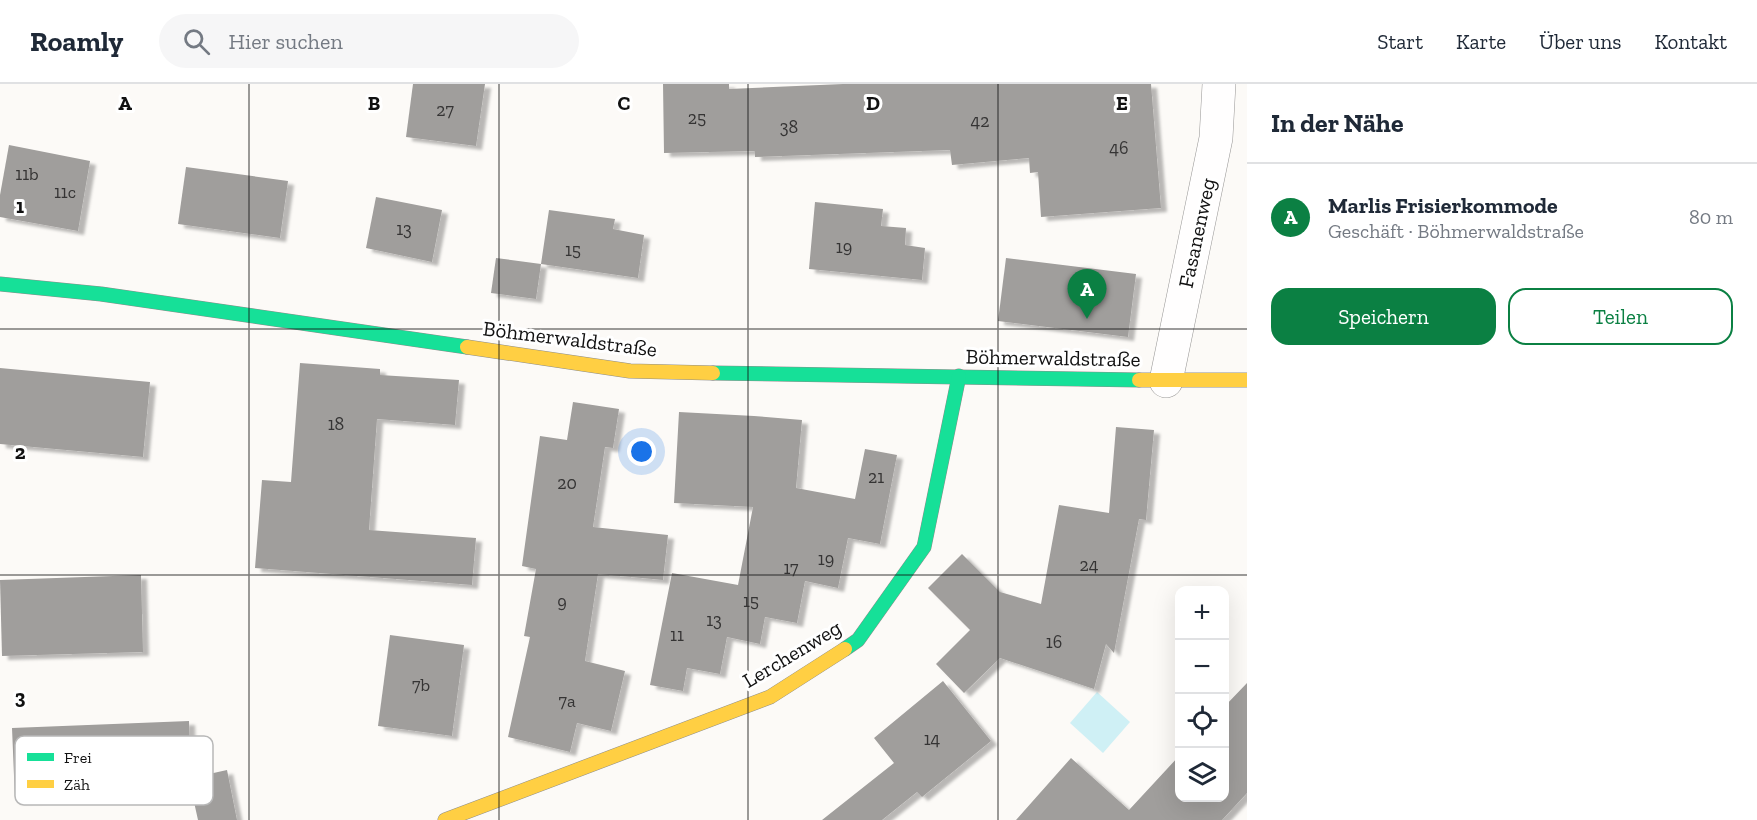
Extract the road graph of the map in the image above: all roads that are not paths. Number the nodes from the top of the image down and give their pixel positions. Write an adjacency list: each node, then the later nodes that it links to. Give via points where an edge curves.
1 (1219, 84): 5 (street, Fasanenweg, via 1216,138)
2 (0, 284): 3 (street, Böhmerwaldstraße, via 101,294 630,372)
3 (959, 376): 5 (street, Böhmerwaldstraße); 6 (street, Lerchenweg, via 924,548 858,640 770,697)
4 (1247, 380): 5 (street, Böhmerwaldstraße)
5 (1166, 381)
6 (445, 820)

